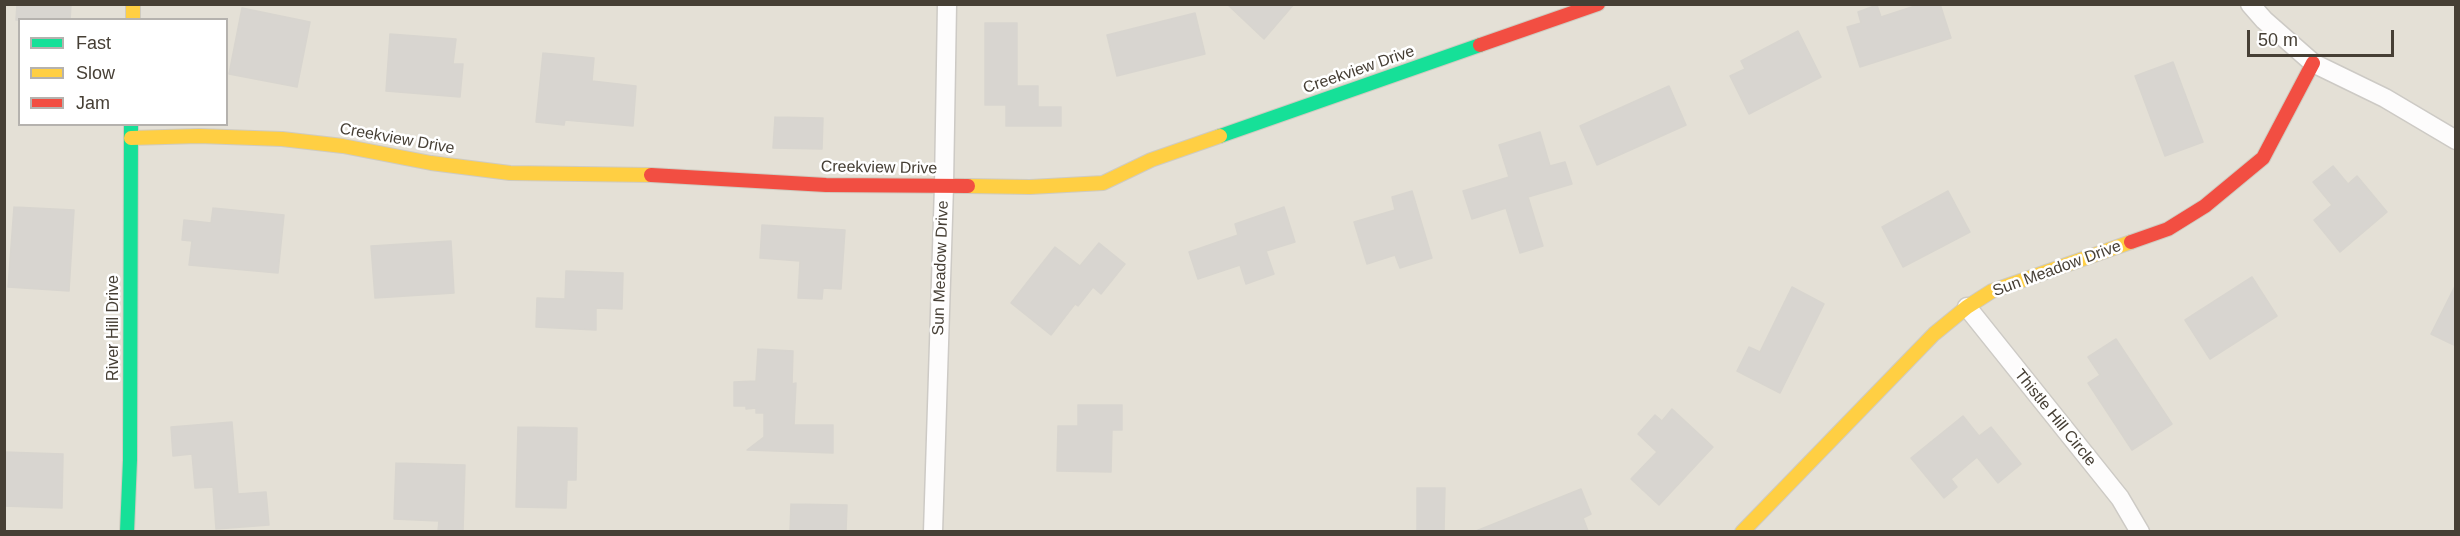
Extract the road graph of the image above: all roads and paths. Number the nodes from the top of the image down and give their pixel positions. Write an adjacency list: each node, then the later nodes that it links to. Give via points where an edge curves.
1 (947, 4): 7 (street, Sun Meadow Drive)
2 (1598, 4): 7 (street, Creekview Drive, via 1151,160 1103,183)
3 (2250, 4): 4 (street)
4 (2313, 63): 6 (street, via 2385,98); 8 (street, Sun Meadow Drive, via 2263,158 2205,206 2168,229 1992,291)
5 (131, 131): 7 (street, Creekview Drive, via 282,139 510,173); 9 (street, River Hill Drive)
6 (2456, 140)
7 (944, 186): 10 (street, Sun Meadow Drive)
8 (1967, 307): 11 (street, Sun Meadow Drive, via 1934,334); 12 (street, Thistle Hill Circle, via 2120,498)
9 (127, 531)
10 (933, 531)
11 (1742, 531)
12 (2139, 531)

